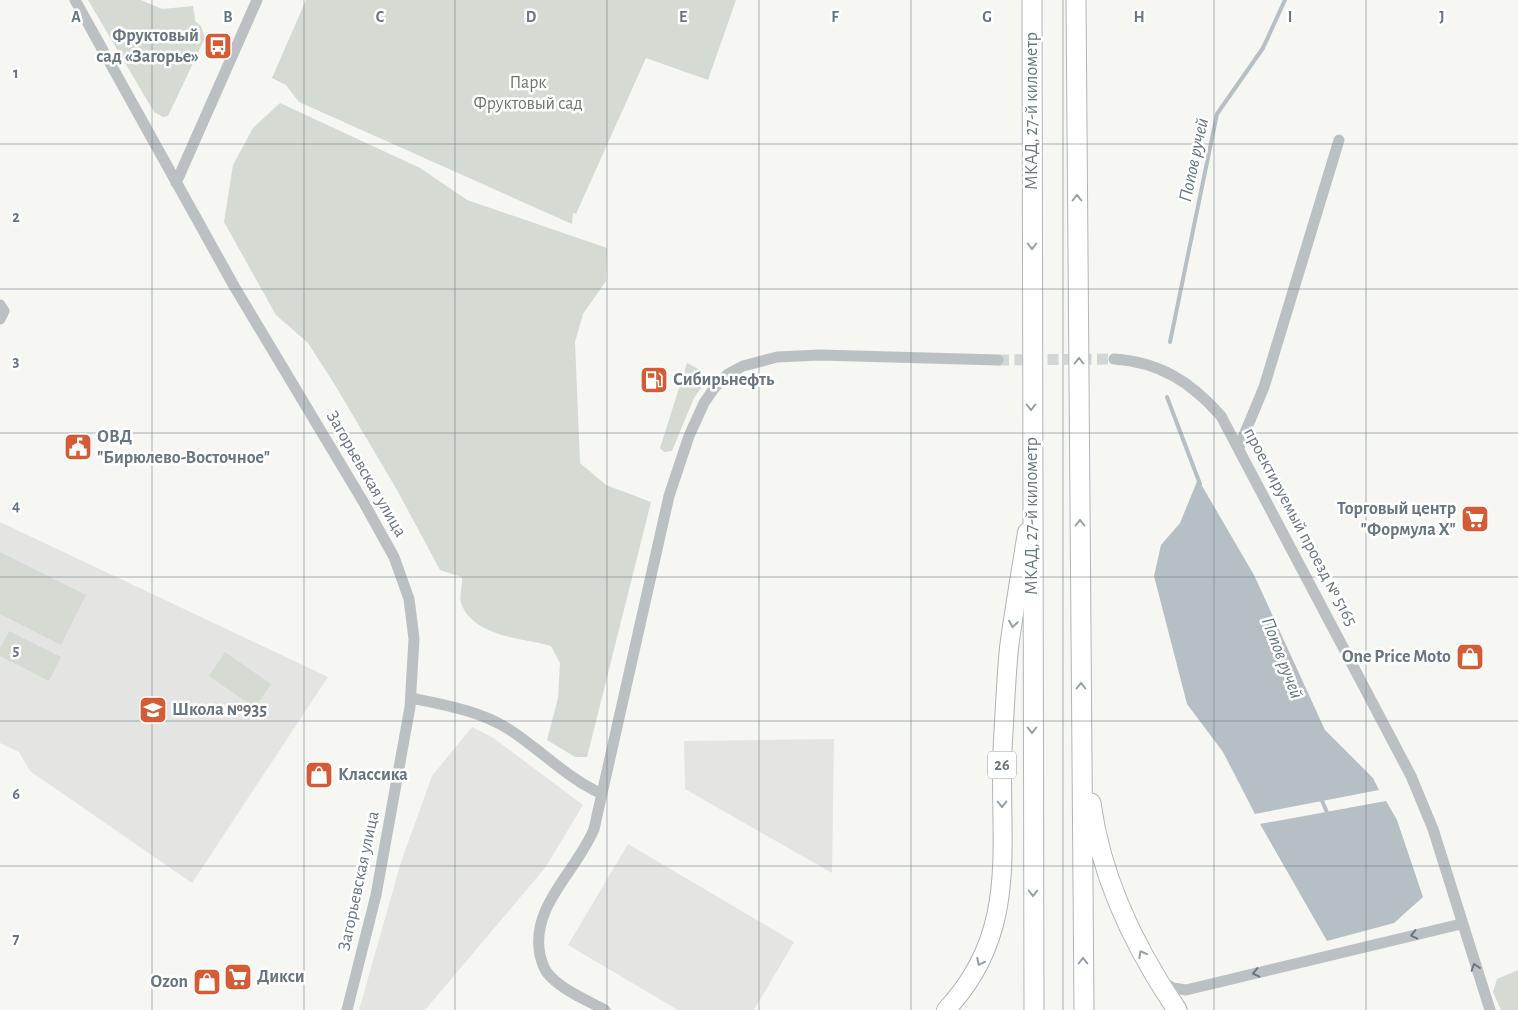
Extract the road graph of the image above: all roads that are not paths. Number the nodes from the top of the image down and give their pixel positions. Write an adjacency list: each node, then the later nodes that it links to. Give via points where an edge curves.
1 (74, 0): 6 (street, Загорьевская улица)
2 (257, 0): 6 (street)
3 (1032, 0): 12 (highway, МКАД, 27-й километр, one-way to 12)
4 (1076, 0): 14 (highway, one-way to 4)
5 (1339, 140): 11 (street, via 1264,387)
6 (176, 183): 13 (street, Загорьевская улица, via 394,556 409,599 414,639)
7 (0, 305): 8 (street, via 4,311)
8 (0, 319)
9 (998, 360): 15 (street, via 820,355 777,357 743,366 728,374 715,387 689,436 669,496)
10 (1120, 360): 11 (street, проектируемый проезд № 5165, via 1162,370 1186,381 1221,416)
11 (1239, 447): 16 (street, проектируемый проезд № 5165, via 1411,776 1433,829)
12 (1031, 507): 17 (highway, МКАД, 27-й километр, one-way to 17); 21 (main road, 26, one-way to 21, via 1009,649 1002,761 1002,884 999,907 982,959 965,988)
13 (411, 698): 15 (street, via 462,709 508,728); 19 (street, Загорьевская улица, via 376,896)
14 (1082, 734): 18 (highway, one-way to 14, via 1128,927 1102,859); 24 (highway, one-way to 14)
15 (602, 794): 20 (street, via 588,844 544,911 538,943 548,974)
16 (1461, 924): 18 (street, one-way to 18, via 1186,990 1174,988); 26 (street, проектируемый проезд № 5165, one-way to 16)
17 (1034, 942): 22 (highway); 23 (highway, МКАД, 27-й километр)
18 (1155, 977): 25 (highway)
19 (348, 1010)
20 (605, 1010)
21 (946, 1010)
22 (1025, 1010)
23 (1034, 1010)
24 (1084, 1010)
25 (1177, 1010)
26 (1490, 1010)

